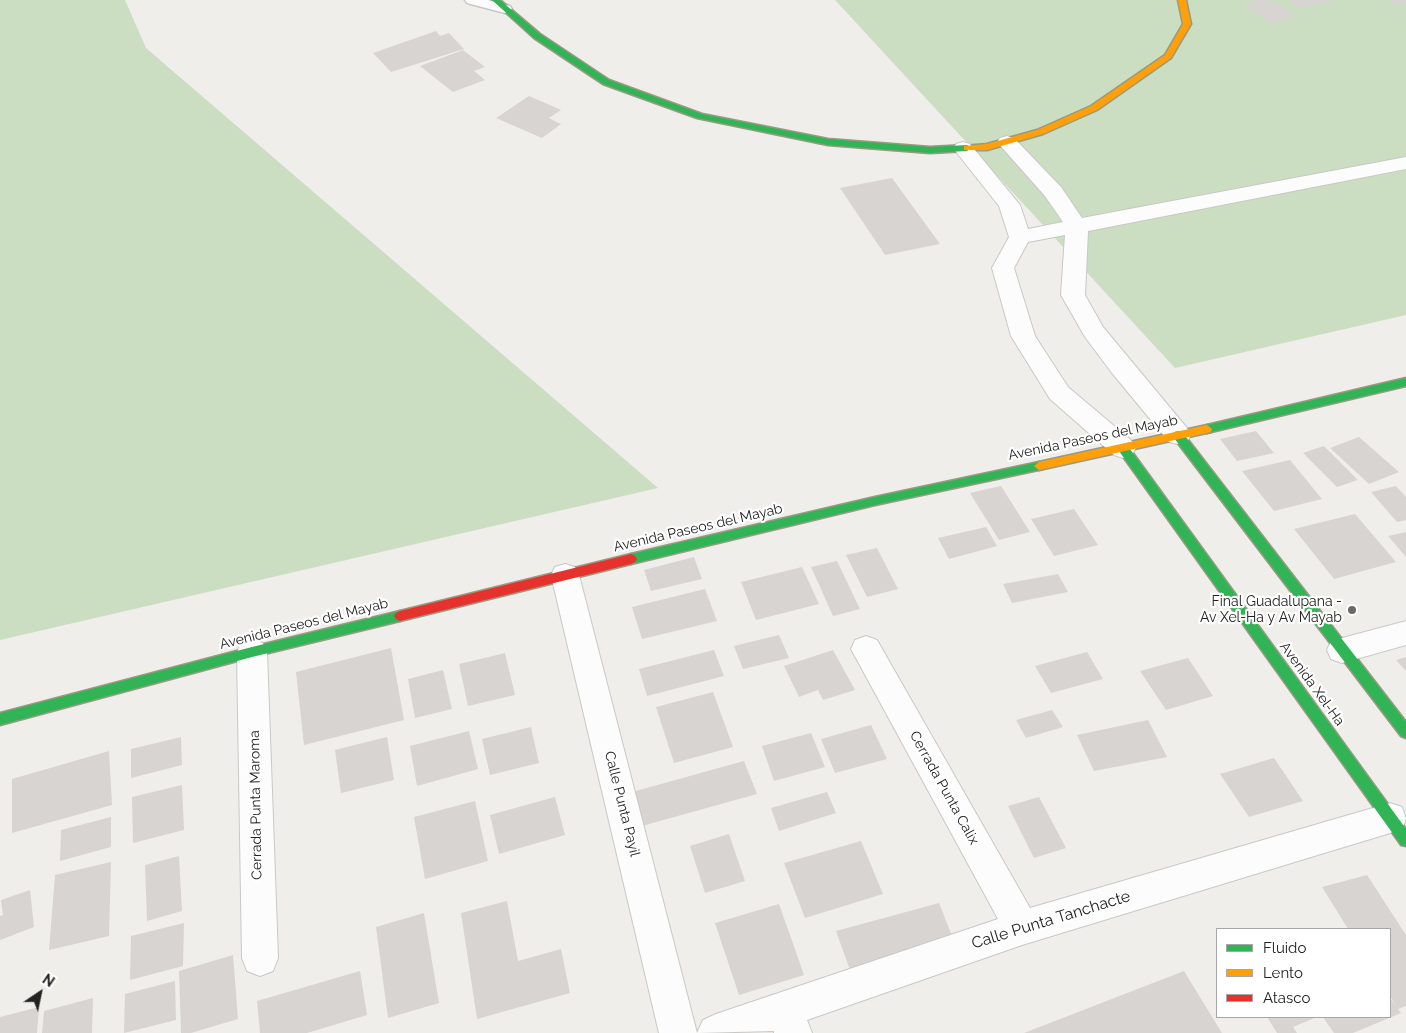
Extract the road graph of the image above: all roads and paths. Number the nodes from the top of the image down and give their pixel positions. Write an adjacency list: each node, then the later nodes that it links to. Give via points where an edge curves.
1 (472, 0): 3 (lane)
2 (1182, 0): 4 (street, via 1187,24 1168,56 1094,108 1040,132)
3 (501, 4): 5 (street, via 537,36 606,82 700,116 828,142 930,150)
4 (1007, 142): 5 (street); 7 (street, via 1053,192)
5 (963, 148): 8 (street, via 1009,205)
6 (1406, 163): 7 (street)
7 (1077, 227): 8 (street); 10 (street, via 1073,294 1093,331)
8 (1020, 237): 11 (street, via 1003,268 1023,336 1059,393)
9 (1406, 382): 10 (street, Avenida Paseos del Mayab)
10 (1178, 434): 11 (street, Avenida Paseos del Mayab); 15 (street)
11 (1123, 448): 12 (street, Avenida Paseos del Mayab, via 874,501); 19 (street, Avenida Xel-Ha)
12 (565, 575): 16 (street, Avenida Paseos del Mayab); 23 (street, Calle Punta Payil)
13 (1406, 632): 15 (street)
14 (866, 649): 20 (street, Cerrada Punta Calix)
15 (1342, 650): 18 (street)
16 (252, 652): 17 (street, Avenida Paseos del Mayab); 21 (street, Cerrada Punta Maroma)
17 (0, 720)
18 (1406, 732)
19 (1398, 829): 20 (street, Calle Punta Tanchacte)
20 (1022, 928): 22 (street, Calle Punta Tanchacte)
21 (260, 958)
22 (789, 1021): 24 (street, Calle Punta Tanchacte)
23 (678, 1033)
24 (716, 1033)

